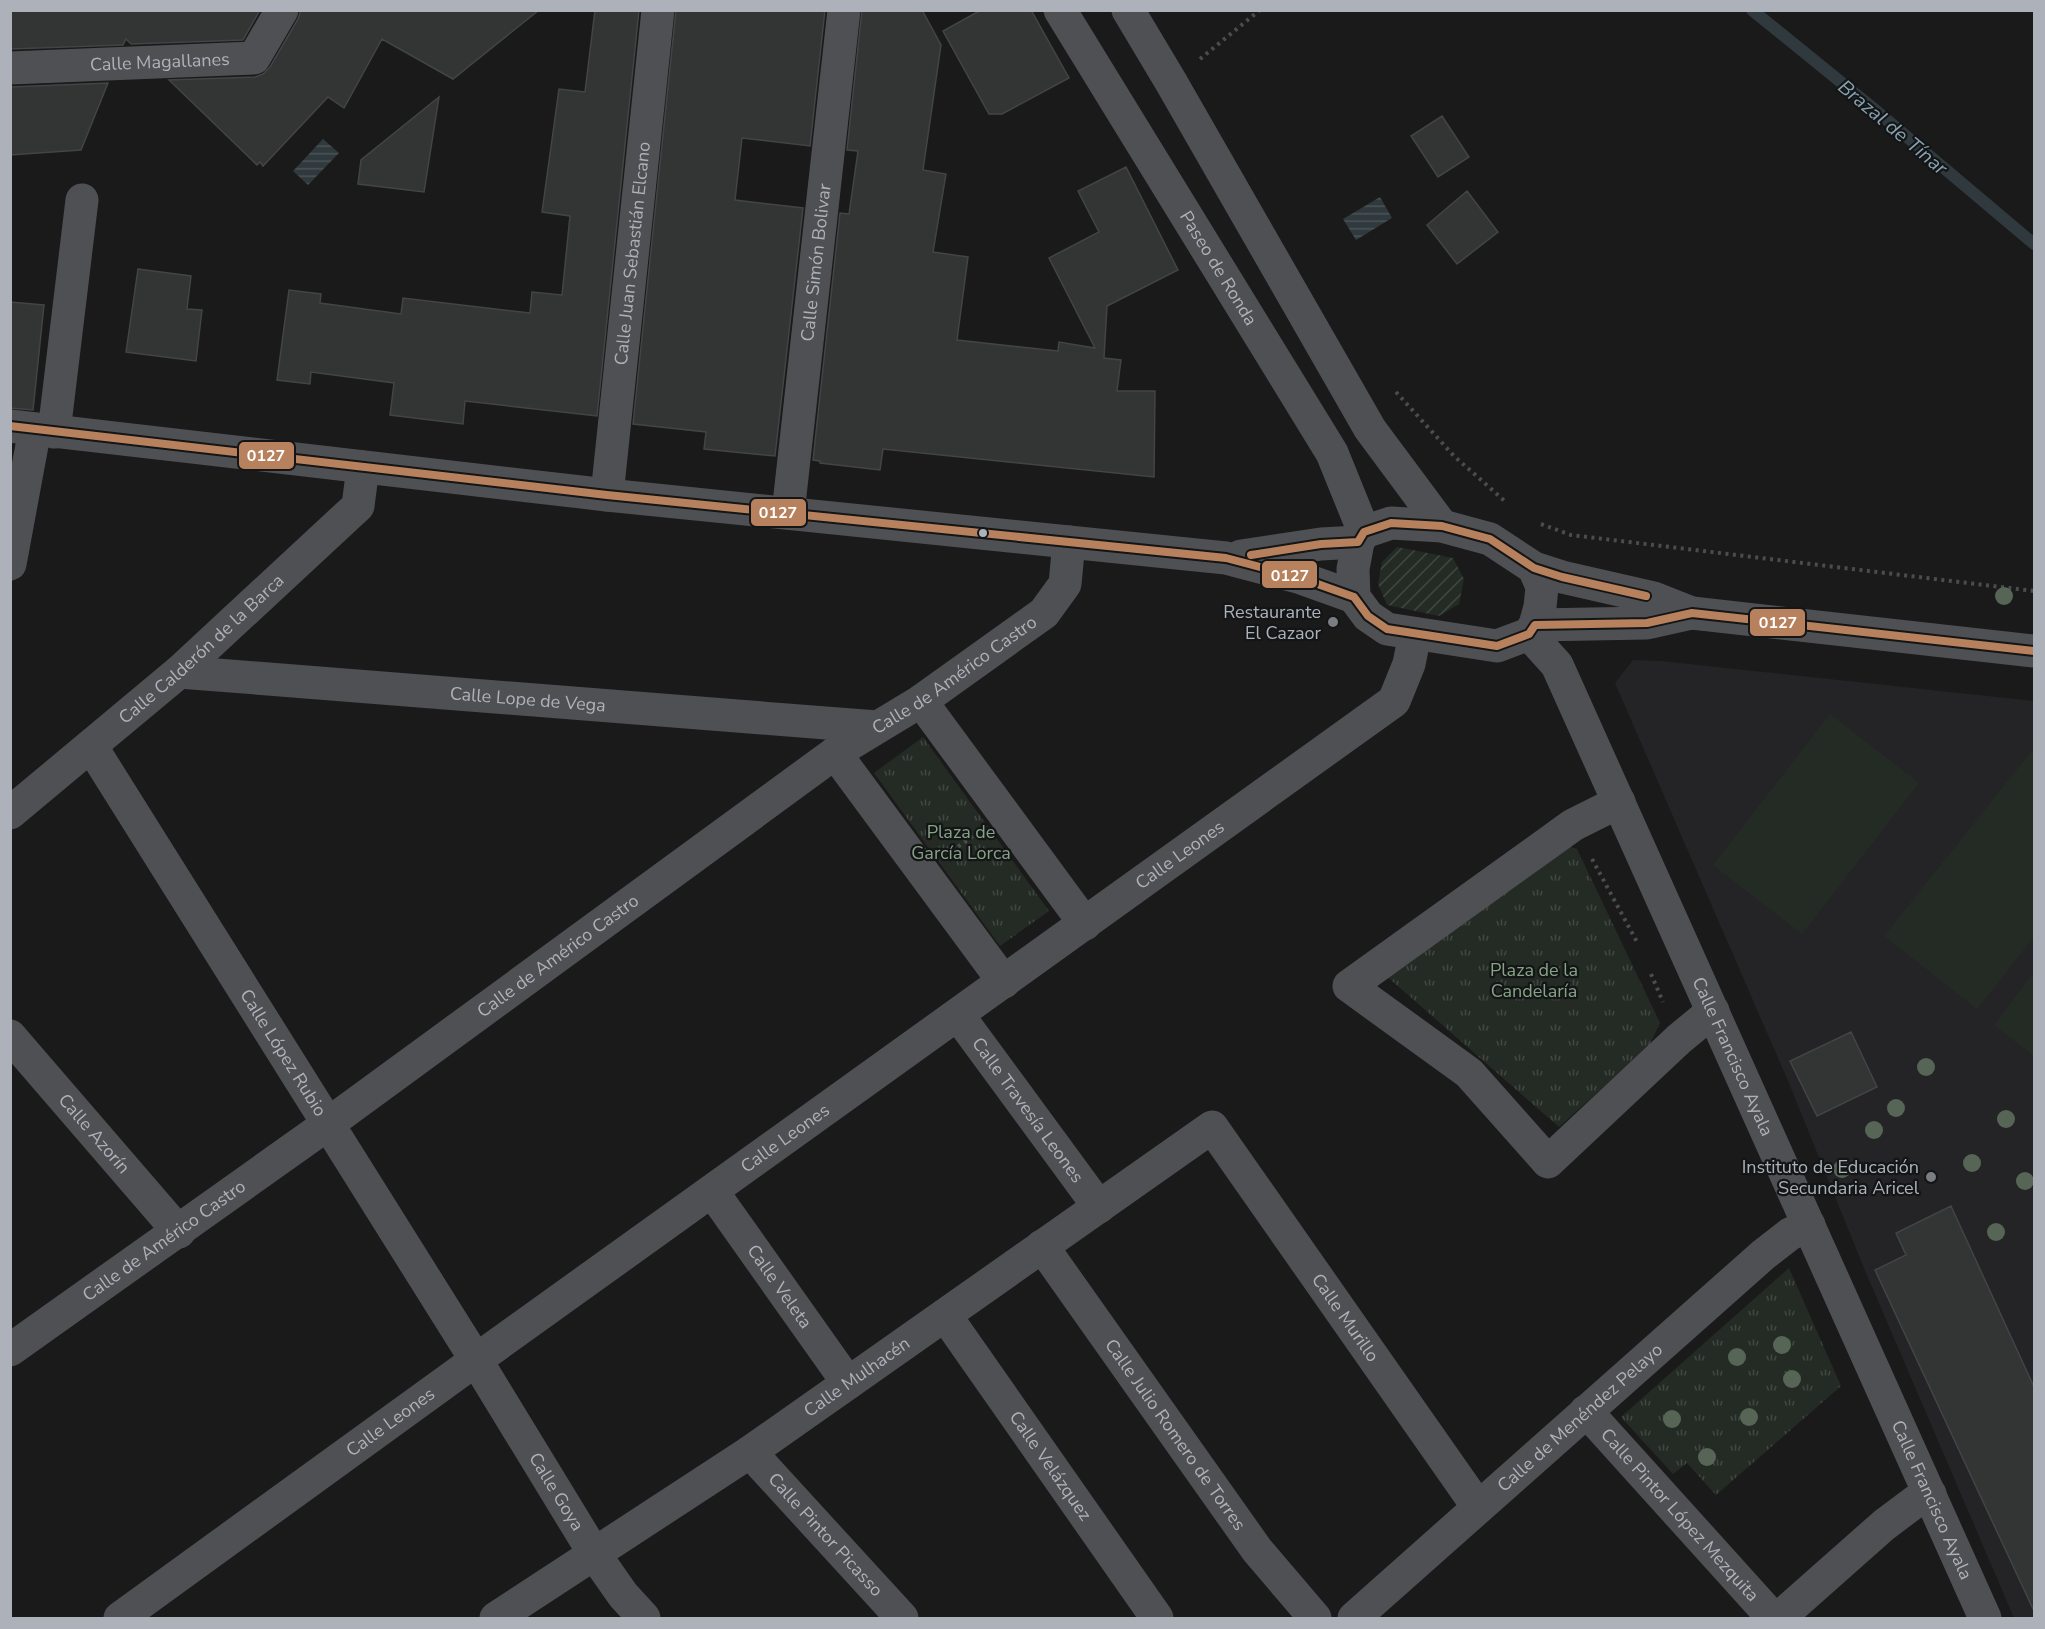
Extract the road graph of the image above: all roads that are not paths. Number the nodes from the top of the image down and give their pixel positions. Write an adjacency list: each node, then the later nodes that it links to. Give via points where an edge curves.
1 (282, 10): 6 (street, Calle Magallanes, via 254,58)
2 (658, 10): 10 (street, Calle Juan Sebastián Elcano)
3 (843, 10): 11 (street, Calle Simón Bolivar)
4 (1060, 10): 13 (street, Paseo de Ronda, via 1332,453)
5 (1128, 10): 12 (street, via 1370,429)
6 (10, 68)
7 (82, 200): 8 (street)
8 (33, 429): 9 (street); 16 (street)
9 (363, 467): 10 (street); 23 (street, Calle Calderón de la Barca, via 358,506)
10 (607, 495): 11 (street)
11 (788, 513): 14 (street)
12 (1442, 526): 13 (street, via 1391,523); 17 (street, via 1490,539)
13 (1361, 537): 15 (street); 18 (street, via 1353,568)
14 (1069, 542): 15 (street); 24 (street, Calle de Américo Castro, via 1065,584 1044,613)
15 (1226, 558): 18 (street)
16 (10, 564)
17 (1534, 568): 19 (street, via 1654,598); 20 (street, via 1542,587)
18 (1354, 597): 21 (street, via 1368,616 1387,629)
19 (1692, 613): 20 (street, via 1647,623); 22 (street)
20 (1532, 629): 21 (street, via 1497,646); 28 (street, Calle Francisco Ayala, via 1557,665)
21 (1415, 634): 30 (street, Calle Leones, via 1409,664 1394,700)
22 (2034, 651)
23 (179, 672): 25 (street, Calle Lope de Vega); 26 (street, Calle Calderón de la Barca)
24 (921, 701): 25 (street, Calle de Américo Castro); 30 (street)
25 (877, 727): 27 (street, Calle de Américo Castro)
26 (91, 746): 29 (street, Calle Calderón de la Barca); 35 (street, Calle López Rubio)
27 (835, 753): 31 (street); 35 (street, Calle de Américo Castro)
28 (1619, 802): 32 (street, Calle Francisco Ayala); 32 (street, via 1573,825 1350,986 1470,1073 1548,1162)
29 (10, 813)
30 (1085, 924): 31 (street, Calle Leones)
31 (1004, 982): 33 (street, Calle Leones)
32 (1713, 1011): 39 (street, Calle Francisco Ayala)
33 (958, 1015): 37 (street, Calle Leones); 38 (street, Calle Travesía Leones)
34 (14, 1048): 40 (street, Calle Azorín)
35 (328, 1124): 40 (street, Calle de Américo Castro); 44 (street, Calle López Rubio)
36 (1212, 1128): 38 (street, Calle Mulhacén); 49 (street, Calle Murillo)
37 (712, 1191): 44 (street, Calle Leones); 45 (street, Calle Veleta)
38 (1099, 1207): 41 (street, Calle Mulhacén)
39 (1809, 1225): 46 (street, Calle de Menéndez Pelayo, via 1763,1255); 48 (street, Calle Francisco Ayala)
40 (178, 1232): 43 (street, Calle de Américo Castro)
41 (1042, 1246): 42 (street, Calle Mulhacén); 57 (street, Calle Julio Romero de Torres, via 1257,1550)
42 (945, 1315): 45 (street, Calle Mulhacén); 56 (street, Calle Velázquez)
43 (10, 1350)
44 (476, 1360): 50 (street, Calle Goya); 53 (street, Calle Leones)
45 (848, 1383): 47 (street, Calle Mulhacén)
46 (1586, 1411): 49 (street, Calle de Menéndez Pelayo); 58 (street, Calle Pintor López Mezquita)
47 (750, 1452): 50 (street, Calle Mulhacén); 55 (street, Calle Pintor Picasso)
48 (1930, 1494): 59 (street, via 1884,1525); 60 (street, Calle Francisco Ayala)
49 (1478, 1507): 52 (street, Calle de Menéndez Pelayo)
50 (595, 1555): 51 (street, Calle Goya); 54 (street, Calle Mulhacén)
51 (634, 1611)
52 (1370, 1614)
53 (120, 1618)
54 (496, 1618)
55 (902, 1618)
56 (1157, 1618)
57 (1315, 1618)
58 (1773, 1618)
59 (1779, 1618)
60 (1985, 1618)

